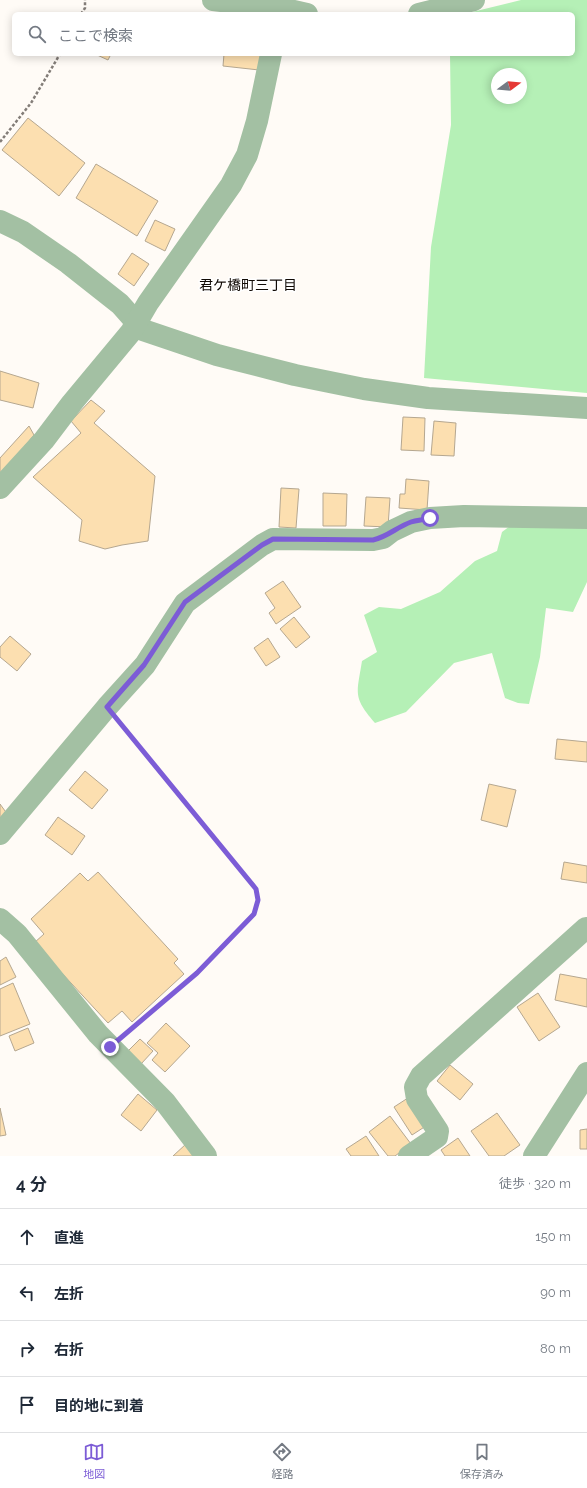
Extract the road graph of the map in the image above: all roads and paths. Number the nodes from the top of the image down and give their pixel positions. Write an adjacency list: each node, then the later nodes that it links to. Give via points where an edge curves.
1 (85, 0): 6 (path)
2 (213, 0): 5 (street)
3 (313, 0): 7 (street)
4 (474, 0): 8 (street)
5 (280, 11)
6 (82, 12)
7 (307, 12)
8 (427, 12)
9 (59, 56): 11 (path, via 31,104)
10 (271, 56): 13 (street, via 247,155 230,185 148,302)
11 (0, 142)
12 (0, 221): 13 (street, via 23,232 68,263 120,304)
13 (137, 322): 14 (street, via 144,330 217,355 364,389 428,398); 15 (street, via 44,440)
14 (587, 408)
15 (0, 488)
16 (587, 518): 17 (street, via 430,518 412,522 383,538 373,540 273,539 185,602 144,665)
17 (107, 707): 18 (street); 21 (path, via 256,889 258,900 254,914 197,973)
18 (0, 834)
19 (0, 919): 21 (street, via 16,934)
20 (586, 928): 24 (street, via 421,1076 415,1087 417,1099 438,1131 437,1137)
21 (110, 1047): 23 (street, via 165,1102)
22 (587, 1072): 25 (street)
23 (206, 1156)
24 (410, 1156)
25 (534, 1156)

